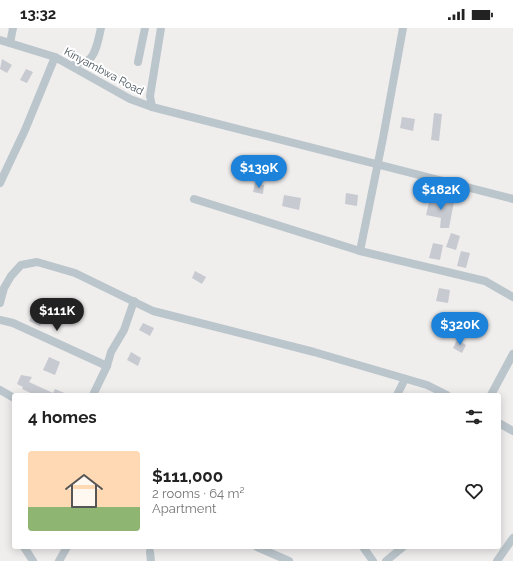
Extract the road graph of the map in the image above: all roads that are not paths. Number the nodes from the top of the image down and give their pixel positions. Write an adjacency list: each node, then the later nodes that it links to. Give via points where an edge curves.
1 (13, 28): 7 (street)
2 (101, 28): 10 (street, via 98,42 89,60 77,62)
3 (145, 28): 9 (street)
4 (161, 28): 11 (street, via 150,96)
5 (402, 28): 12 (street)
6 (0, 40): 7 (street, Kinyambwa Road)
7 (10, 43): 8 (street, Kinyambwa Road)
8 (55, 57): 10 (street, Kinyambwa Road); 13 (street)
9 (138, 62)
10 (73, 66): 11 (street, Kinyambwa Road, via 130,99)
11 (152, 107): 12 (street, Kinyambwa Road)
12 (377, 164): 15 (street, Kinyambwa Road); 16 (street)
13 (0, 183)
14 (194, 199): 16 (street)
15 (513, 199)
16 (360, 251): 18 (street, via 485,281)
17 (2, 286): 19 (street, via 21,265 37,262 75,273); 20 (street)
18 (513, 297)
19 (134, 301): 23 (street); 24 (street, via 153,311)
20 (0, 303)
21 (0, 320): 23 (street, via 13,323)
22 (513, 354): 29 (street)
23 (107, 366): 26 (street)
24 (405, 378): 27 (street); 28 (street)
25 (0, 390): 30 (street)
26 (94, 393)
27 (398, 393)
28 (443, 393)
29 (492, 393)
30 (12, 397)
31 (501, 424): 32 (street)
32 (513, 431)
33 (513, 538): 46 (street)
34 (25, 549): 40 (street)
35 (66, 549): 41 (street)
36 (262, 549): 43 (street)
37 (364, 549): 44 (street)
38 (401, 549): 45 (street)
39 (150, 552): 42 (street)
40 (33, 561)
41 (59, 561)
42 (151, 561)
43 (289, 561)
44 (373, 561)
45 (386, 561)
46 (497, 561)

